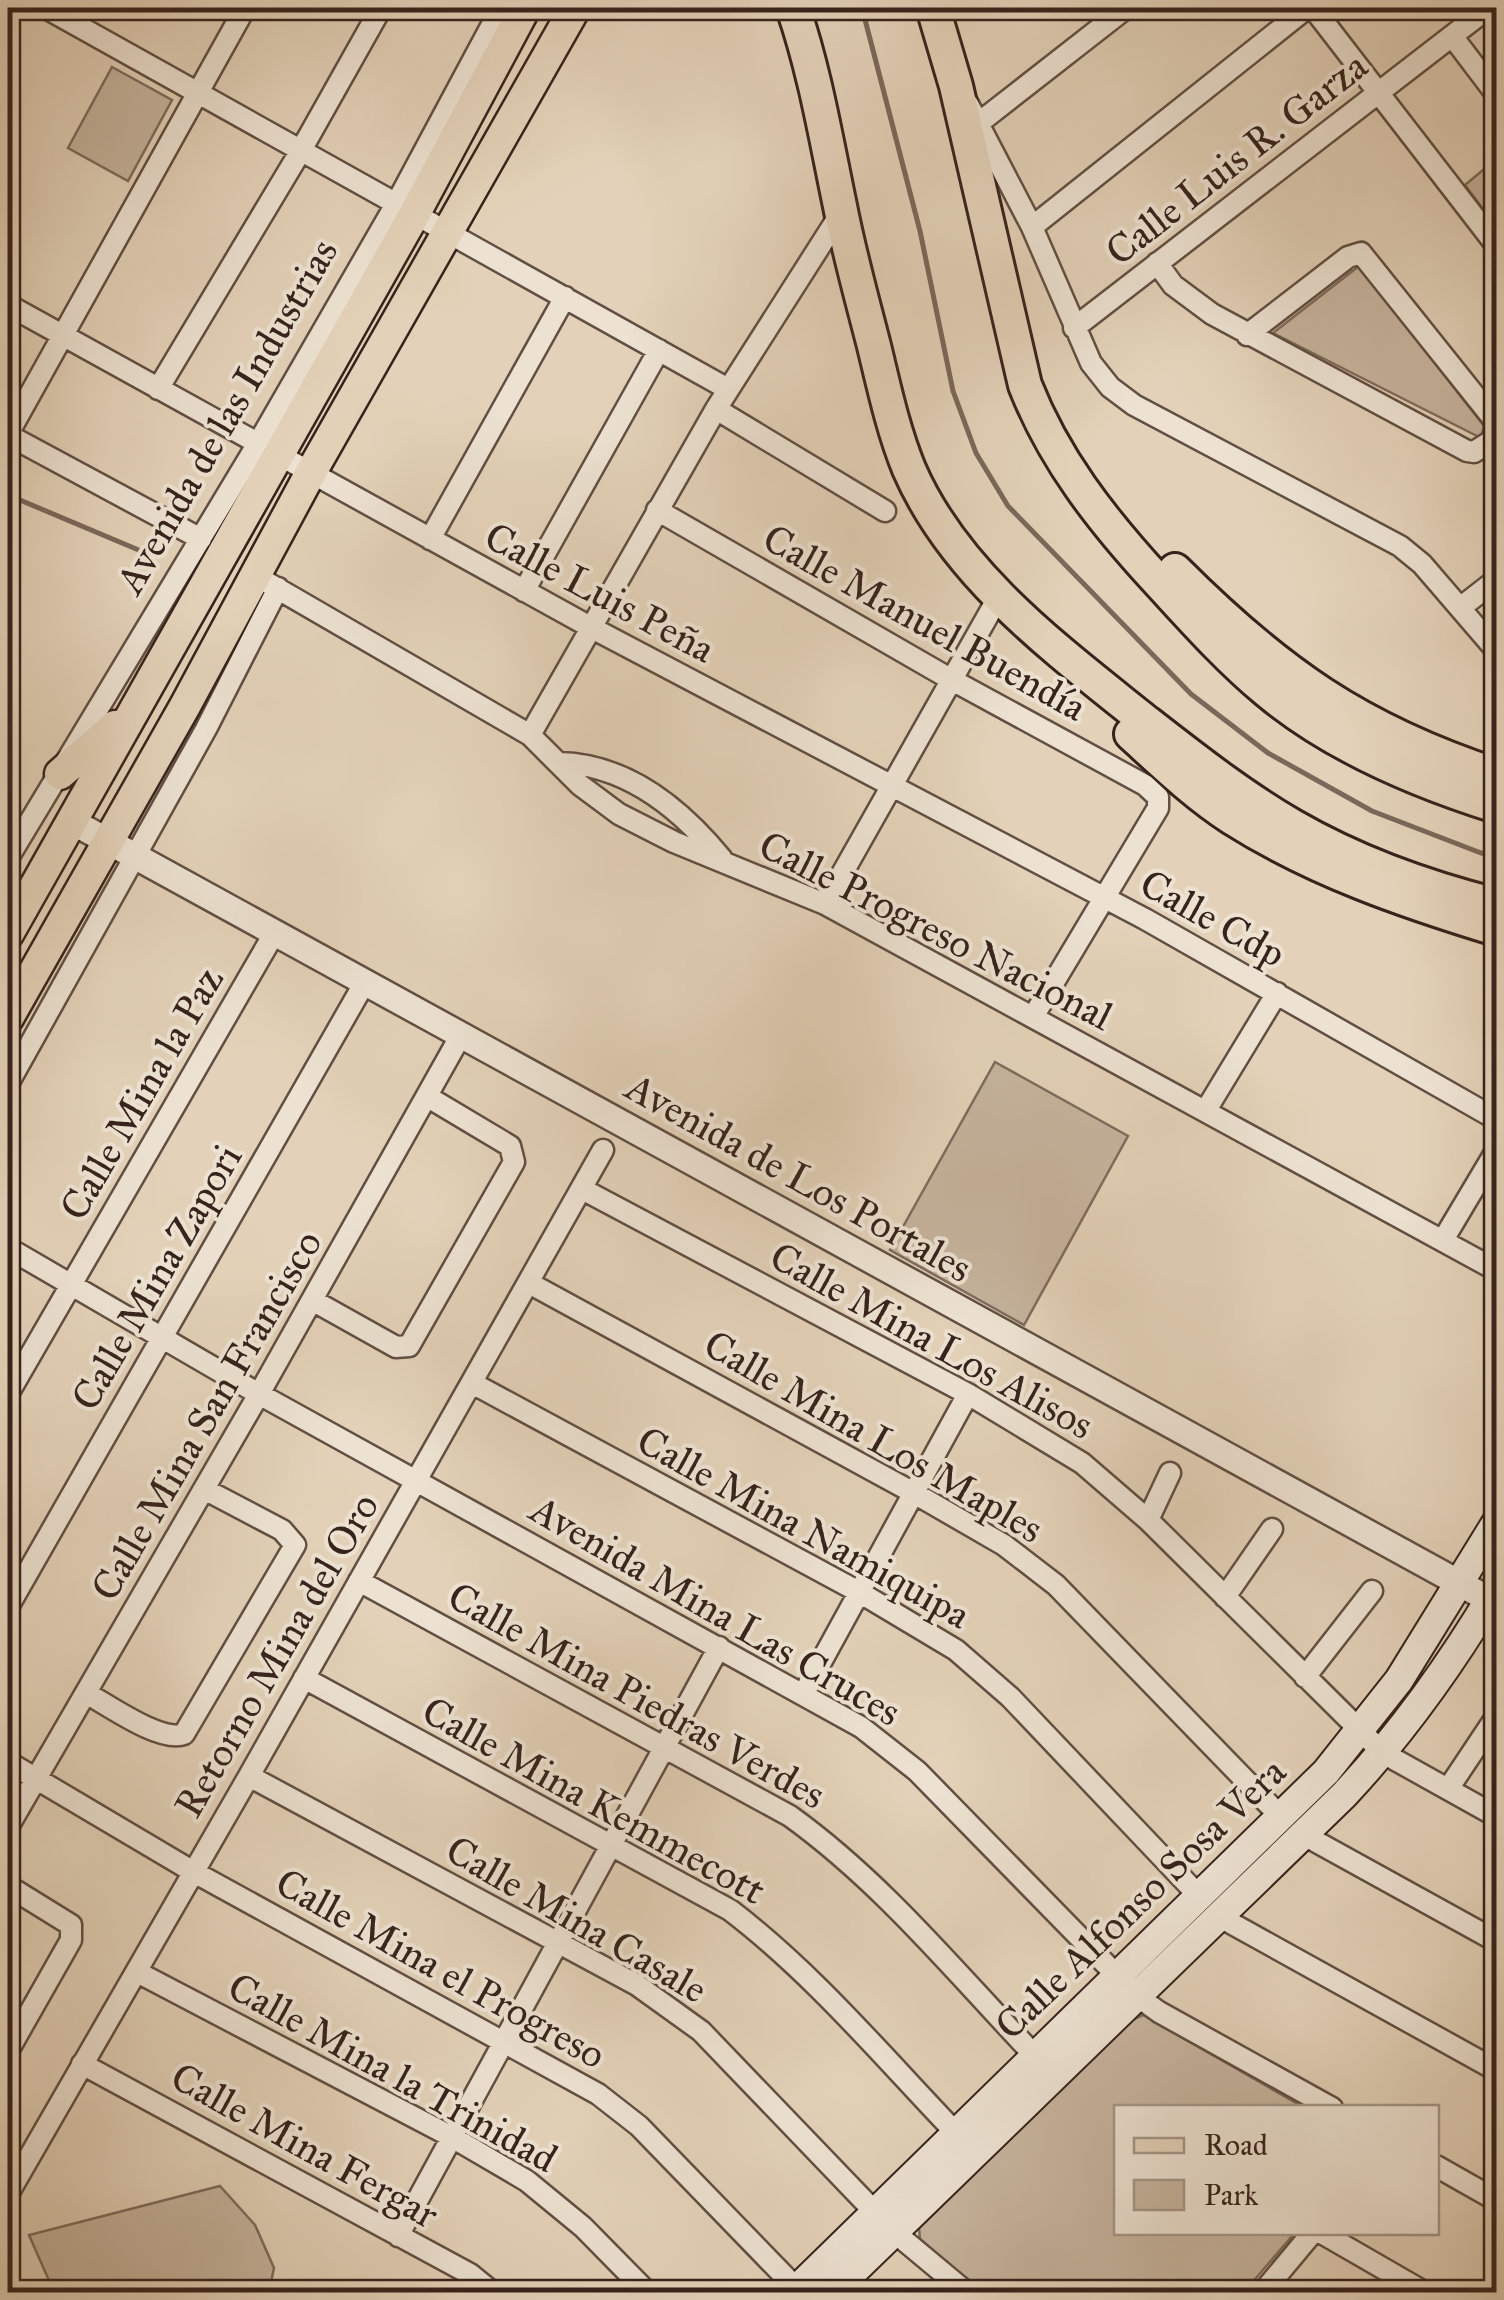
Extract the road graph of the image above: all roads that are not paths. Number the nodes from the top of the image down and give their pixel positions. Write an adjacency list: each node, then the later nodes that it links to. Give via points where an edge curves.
1 (46, 8): 14 (street)
2 (245, 8): 14 (street)
3 (380, 8): 18 (street)
4 (500, 8): 19 (street, Avenida de las Industrias)
5 (526, 8): 19 (main road, Avenida de las Industrias)
6 (575, 8): 22 (main road)
7 (793, 8): 20 (highway)
8 (934, 8): 13 (highway)
9 (1126, 8): 17 (street)
10 (1310, 8): 15 (street); 21 (street)
11 (1488, 8): 12 (street, Calle Luis R. Garza)
12 (1452, 36): 15 (street, Calle Luis R. Garza); 16 (street)
13 (956, 86): 17 (street); 38 (highway, via 1025,385)
14 (197, 92): 18 (street); 28 (street)
15 (1378, 92): 23 (street); 24 (street, Calle Luis R. Garza)
16 (1496, 94)
17 (980, 122): 21 (street)
18 (300, 152): 19 (street); 31 (street)
19 (405, 210): 22 (street); 37 (main road, Avenida de las Industrias)
20 (841, 213): 32 (street); 47 (highway, via 910,470 936,518)
21 (1032, 227): 27 (street)
22 (447, 232): 25 (street); 39 (main road)
23 (1496, 245)
24 (1156, 263): 27 (street, Calle Luis R. Garza); 29 (street, via 1191,302)
25 (565, 297): 30 (street); 42 (street)
26 (8, 304): 28 (street)
27 (1074, 328): 48 (street, via 1091,363 1134,405 1400,546)
28 (61, 334): 31 (street); 35 (street)
29 (1247, 335): 34 (street, via 1362,253); 36 (street, via 1470,452)
30 (659, 350): 32 (street); 46 (street)
31 (158, 389): 37 (street)
32 (728, 389): 33 (street)
33 (716, 409): 40 (street); 41 (street)
34 (1496, 422)
35 (8, 434): 43 (street)
36 (1496, 438)
37 (267, 450): 39 (street, Calle Luis Peña); 43 (street, Avenida de las Industrias); 53 (main road, Avenida de las Industrias)
38 (1064, 464): 57 (highway, via 1232,625 1320,695 1402,738); 59 (highway, via 1141,563 1268,692 1357,750 1435,787)
39 (310, 474): 42 (street, Calle Luis Peña); 45 (main road)
40 (656, 510): 49 (street); 52 (street, Calle Manuel Buendía)
41 (886, 511)
42 (430, 539): 46 (street, Calle Luis Peña)
43 (201, 540): 56 (street, Avenida de las Industrias)
44 (1496, 580): 48 (street)
45 (266, 581): 54 (street, Calle Progreso Nacional); 62 (main road); 63 (street)
46 (524, 591): 49 (street, Calle Luis Peña)
47 (999, 596): 51 (highway); 52 (street)
48 (1460, 608): 50 (street)
49 (592, 628): 54 (street); 58 (street, Calle Luis Peña)
50 (1496, 650)
51 (1079, 668): 68 (highway, via 1241,794 1295,827 1372,866); 69 (highway, via 1114,719 1232,818 1401,900)
52 (952, 680): 58 (street); 66 (street, Calle Manuel Buendía, via 1158,797 1158,808)
53 (132, 712): 56 (main road); 60 (main road, Avenida de las Industrias)
54 (530, 735): 55 (street, Calle Progreso Nacional)
55 (559, 763): 65 (street, Calle Progreso Nacional, via 619,814); 65 (street, via 618,775 662,800)
56 (60, 774): 61 (street, Avenida de las Industrias)
57 (1496, 774)
58 (891, 786): 66 (street, Calle Cdp); 67 (street)
59 (1496, 806)
60 (71, 821): 62 (street, Avenida de Los Portales); 71 (main road, Avenida de las Industrias)
61 (13, 836): 64 (street, Avenida de las Industrias)
62 (108, 841): 63 (street, Avenida de Los Portales); 75 (main road)
63 (136, 856): 70 (street, Avenida de Los Portales); 77 (street)
64 (8, 858)
65 (723, 860): 67 (street, Calle Progreso Nacional)
66 (1104, 899): 73 (street, Calle Cdp); 74 (street)
67 (825, 904): 74 (street, Calle Progreso Nacional)
68 (1496, 905)
69 (1496, 929)
70 (275, 932): 72 (street, Avenida de Los Portales); 88 (street, Calle Mina la Paz)
71 (8, 934)
72 (364, 982): 76 (street, Avenida de Los Portales); 90 (street, Calle Mina Zapori)
73 (1278, 994): 79 (street); 80 (street, Calle Cdp)
74 (1033, 1017): 79 (street, Calle Progreso Nacional)
75 (8, 1018)
76 (461, 1035): 78 (street, Calle Mina San Francisco); 103 (street, Avenida de Los Portales)
77 (8, 1084)
78 (428, 1096): 89 (street, Calle Mina San Francisco); 89 (street, via 513,1151 514,1162 476,1229 405,1348)
79 (1206, 1110): 84 (street, Calle Progreso Nacional)
80 (1496, 1119)
81 (603, 1150): 83 (street, Retorno Mina del Oro)
82 (1496, 1151): 84 (street)
83 (582, 1189): 87 (street, Retorno Mina del Oro); 94 (street, Calle Mina Los Alisos)
84 (1444, 1240): 86 (street, Calle Progreso Nacional)
85 (8, 1248): 88 (street, Avenida Mina Las Cruces)
86 (1496, 1270)
87 (529, 1283): 91 (street, Retorno Mina del Oro); 98 (street, Calle Mina Los Maples)
88 (70, 1284): 90 (street, Avenida Mina Las Cruces); 92 (street, Calle Mina la Paz)
89 (312, 1300): 93 (street, Calle Mina San Francisco)
90 (162, 1338): 93 (street, Avenida Mina Las Cruces); 108 (street, Calle Mina Zapori)
91 (472, 1383): 96 (street, Retorno Mina del Oro); 105 (street, Calle Mina Namiquipa)
92 (8, 1394)
93 (258, 1394): 96 (street, Avenida Mina Las Cruces); 97 (street, Calle Mina San Francisco)
94 (968, 1394): 98 (street); 99 (street, Calle Mina Los Alisos, via 1082,1463)
95 (1170, 1473): 99 (street)
96 (416, 1482): 102 (street, Retorno Mina del Oro); 109 (street, Avenida Mina Las Cruces)
97 (204, 1489): 113 (street, Calle Mina San Francisco); 113 (street, via 282,1530 295,1546 184,1734 157,1732)
98 (914, 1493): 105 (street); 123 (street, Calle Mina Los Maples, via 1056,1584)
99 (1148, 1520): 106 (street, Calle Mina Los Alisos)
100 (1496, 1523): 103 (main road, Calle Alfonso Sosa Vera)
101 (1272, 1529): 106 (street)
102 (360, 1581): 110 (street, Retorno Mina del Oro); 116 (street, Calle Mina Piedras Verdes)
103 (1459, 1583): 107 (street, Avenida de Los Portales); 115 (main road, Calle Alfonso Sosa Vera)
104 (1372, 1591): 111 (street)
105 (859, 1592): 112 (street); 128 (street, Calle Mina Namiquipa, via 956,1650 1010,1697)
106 (1225, 1597): 111 (street, Calle Mina Los Alisos)
107 (1494, 1598): 117 (main road)
108 (8, 1607)
109 (719, 1647): 112 (street, Avenida Mina Las Cruces); 116 (street)
110 (304, 1678): 119 (street, Retorno Mina del Oro); 125 (street, Calle Mina Kemmecott)
111 (1305, 1678): 115 (street, Calle Mina Los Alisos)
112 (804, 1693): 133 (street, Avenida Mina Las Cruces, via 917,1771)
113 (86, 1694): 120 (street, Calle Mina San Francisco)
114 (1496, 1717): 121 (street)
115 (1359, 1732): 117 (street, Calle Mina Los Alisos); 123 (main road, Calle Alfonso Sosa Vera)
116 (665, 1746): 125 (street); 136 (street, Calle Mina Piedras Verdes, via 821,1838)
117 (1383, 1754): 121 (street, Calle Mina Los Alisos); 123 (main road)
118 (8, 1762): 120 (street, Calle Mina el Progreso)
119 (249, 1776): 126 (street, Retorno Mina del Oro); 131 (street, Calle Mina Casale)
120 (35, 1779): 124 (street, Calle Mina San Francisco); 126 (street, Calle Mina el Progreso)
121 (1448, 1789): 122 (street, Calle Mina Los Alisos)
122 (1496, 1816)
123 (1293, 1826): 128 (main road, Calle Alfonso Sosa Vera); 129 (main road); 130 (street, Calle Mina Los Maples)
124 (8, 1828)
125 (610, 1847): 131 (street); 140 (street, Calle Mina Kemmecott, via 690,1886 765,1936)
126 (192, 1871): 132 (street, Retorno Mina del Oro); 134 (street, Calle Mina el Progreso)
127 (8, 1886): 135 (street, via 73,1930)
128 (1200, 1897): 133 (main road, Calle Alfonso Sosa Vera)
129 (1220, 1917): 133 (main road); 138 (street)
130 (1496, 1941)
131 (558, 1942): 134 (street); 145 (street, Calle Mina Casale, via 637,1985 701,2031)
132 (137, 1972): 137 (street, Retorno Mina del Oro); 141 (street, Calle Mina la Trinidad)
133 (1128, 1986): 136 (main road, Calle Alfonso Sosa Vera); 139 (street, Avenida Mina Las Cruces, via 1159,2012); 145 (main road)
134 (504, 2043): 141 (street); 149 (street, Calle Mina el Progreso, via 620,2108)
135 (8, 2051)
136 (1036, 2057): 140 (main road, Calle Alfonso Sosa Vera)
137 (82, 2064): 143 (street, Retorno Mina del Oro); 148 (street, Calle Mina Fergar)
138 (1496, 2070)
139 (1327, 2105)
140 (957, 2134): 145 (main road, Calle Alfonso Sosa Vera)
141 (452, 2137): 148 (street); 151 (street, Calle Mina la Trinidad, via 554,2201)
142 (1439, 2168): 144 (street)
143 (8, 2194)
144 (1496, 2200)
145 (886, 2223): 149 (main road, Calle Alfonso Sosa Vera); 152 (main road); 153 (street, Calle Mina Casale)
146 (1310, 2235): 154 (street)
147 (1325, 2235): 155 (street)
148 (398, 2236): 150 (street, Calle Mina Fergar)
149 (796, 2291)
150 (492, 2292)
151 (647, 2292)
152 (832, 2292)
153 (966, 2292)
154 (1262, 2292)
155 (1424, 2292)

